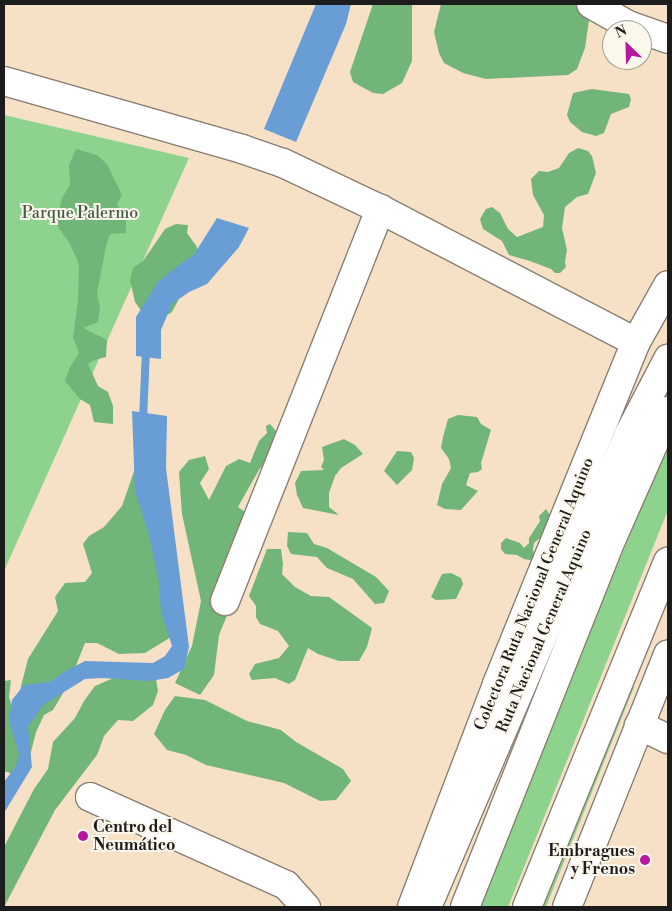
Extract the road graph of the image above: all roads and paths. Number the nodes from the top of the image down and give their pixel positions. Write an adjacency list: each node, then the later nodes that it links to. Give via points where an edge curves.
1 (591, 4): 2 (main road, via 628,25)
2 (668, 39)
3 (4, 81): 4 (main road, via 242,148 283,163)
4 (380, 209): 6 (main road); 10 (main road)
5 (668, 285): 6 (main road, Colectora Ruta Nacional General Aquino)
6 (636, 342): 17 (main road, Colectora Ruta Nacional General Aquino, via 497,684)
7 (668, 358): 18 (main road, Ruta Nacional General Aquino, via 629,434)
8 (668, 411): 15 (main road, Ruta Nacional General Aquino, via 612,538)
9 (668, 562): 19 (main road)
10 (226, 600)
11 (665, 668): 12 (main road)
12 (639, 726): 13 (main road); 20 (main road)
13 (668, 739)
14 (90, 796): 16 (main road, via 286,884)
15 (468, 898)
16 (306, 907)
17 (412, 907)
18 (427, 907)
19 (527, 907)
20 (567, 907)

